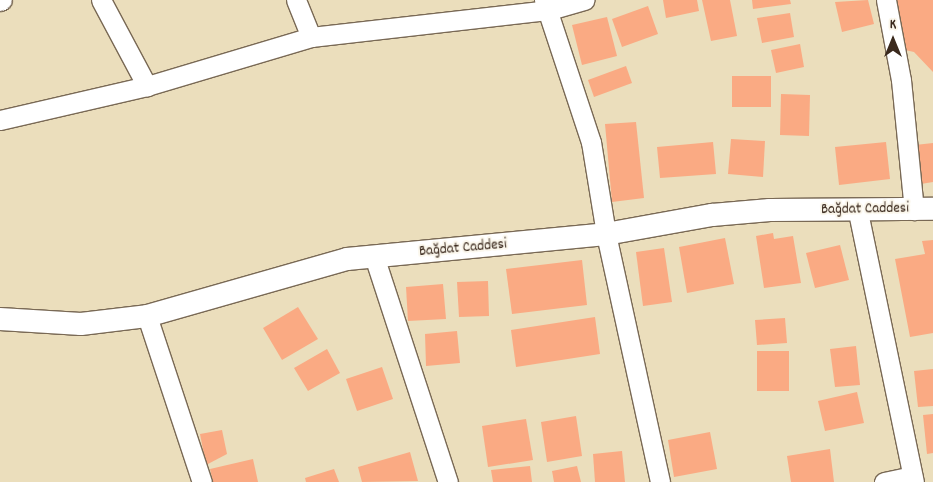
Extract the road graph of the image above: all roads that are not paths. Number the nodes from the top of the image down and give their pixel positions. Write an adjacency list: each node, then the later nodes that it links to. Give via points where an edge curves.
1 (101, 0): 7 (street)
2 (296, 0): 6 (street)
3 (585, 0): 5 (street)
4 (886, 0): 9 (street)
5 (546, 5): 6 (street); 11 (street, via 592,142)
6 (311, 37): 7 (street)
7 (147, 86): 8 (street)
8 (0, 120)
9 (924, 209): 10 (street, Bağdat Caddesi)
10 (858, 212): 11 (street, Bağdat Caddesi, via 770,210); 15 (street)
11 (606, 234): 12 (street, Bağdat Caddesi); 18 (street)
12 (374, 256): 13 (street, Bağdat Caddesi, via 312,268); 17 (street)
13 (147, 316): 14 (street, Bağdat Caddesi, via 81,324); 16 (street)
14 (0, 319)
15 (913, 479): 19 (street)
16 (202, 482)
17 (448, 482)
18 (660, 482)
19 (884, 482)

